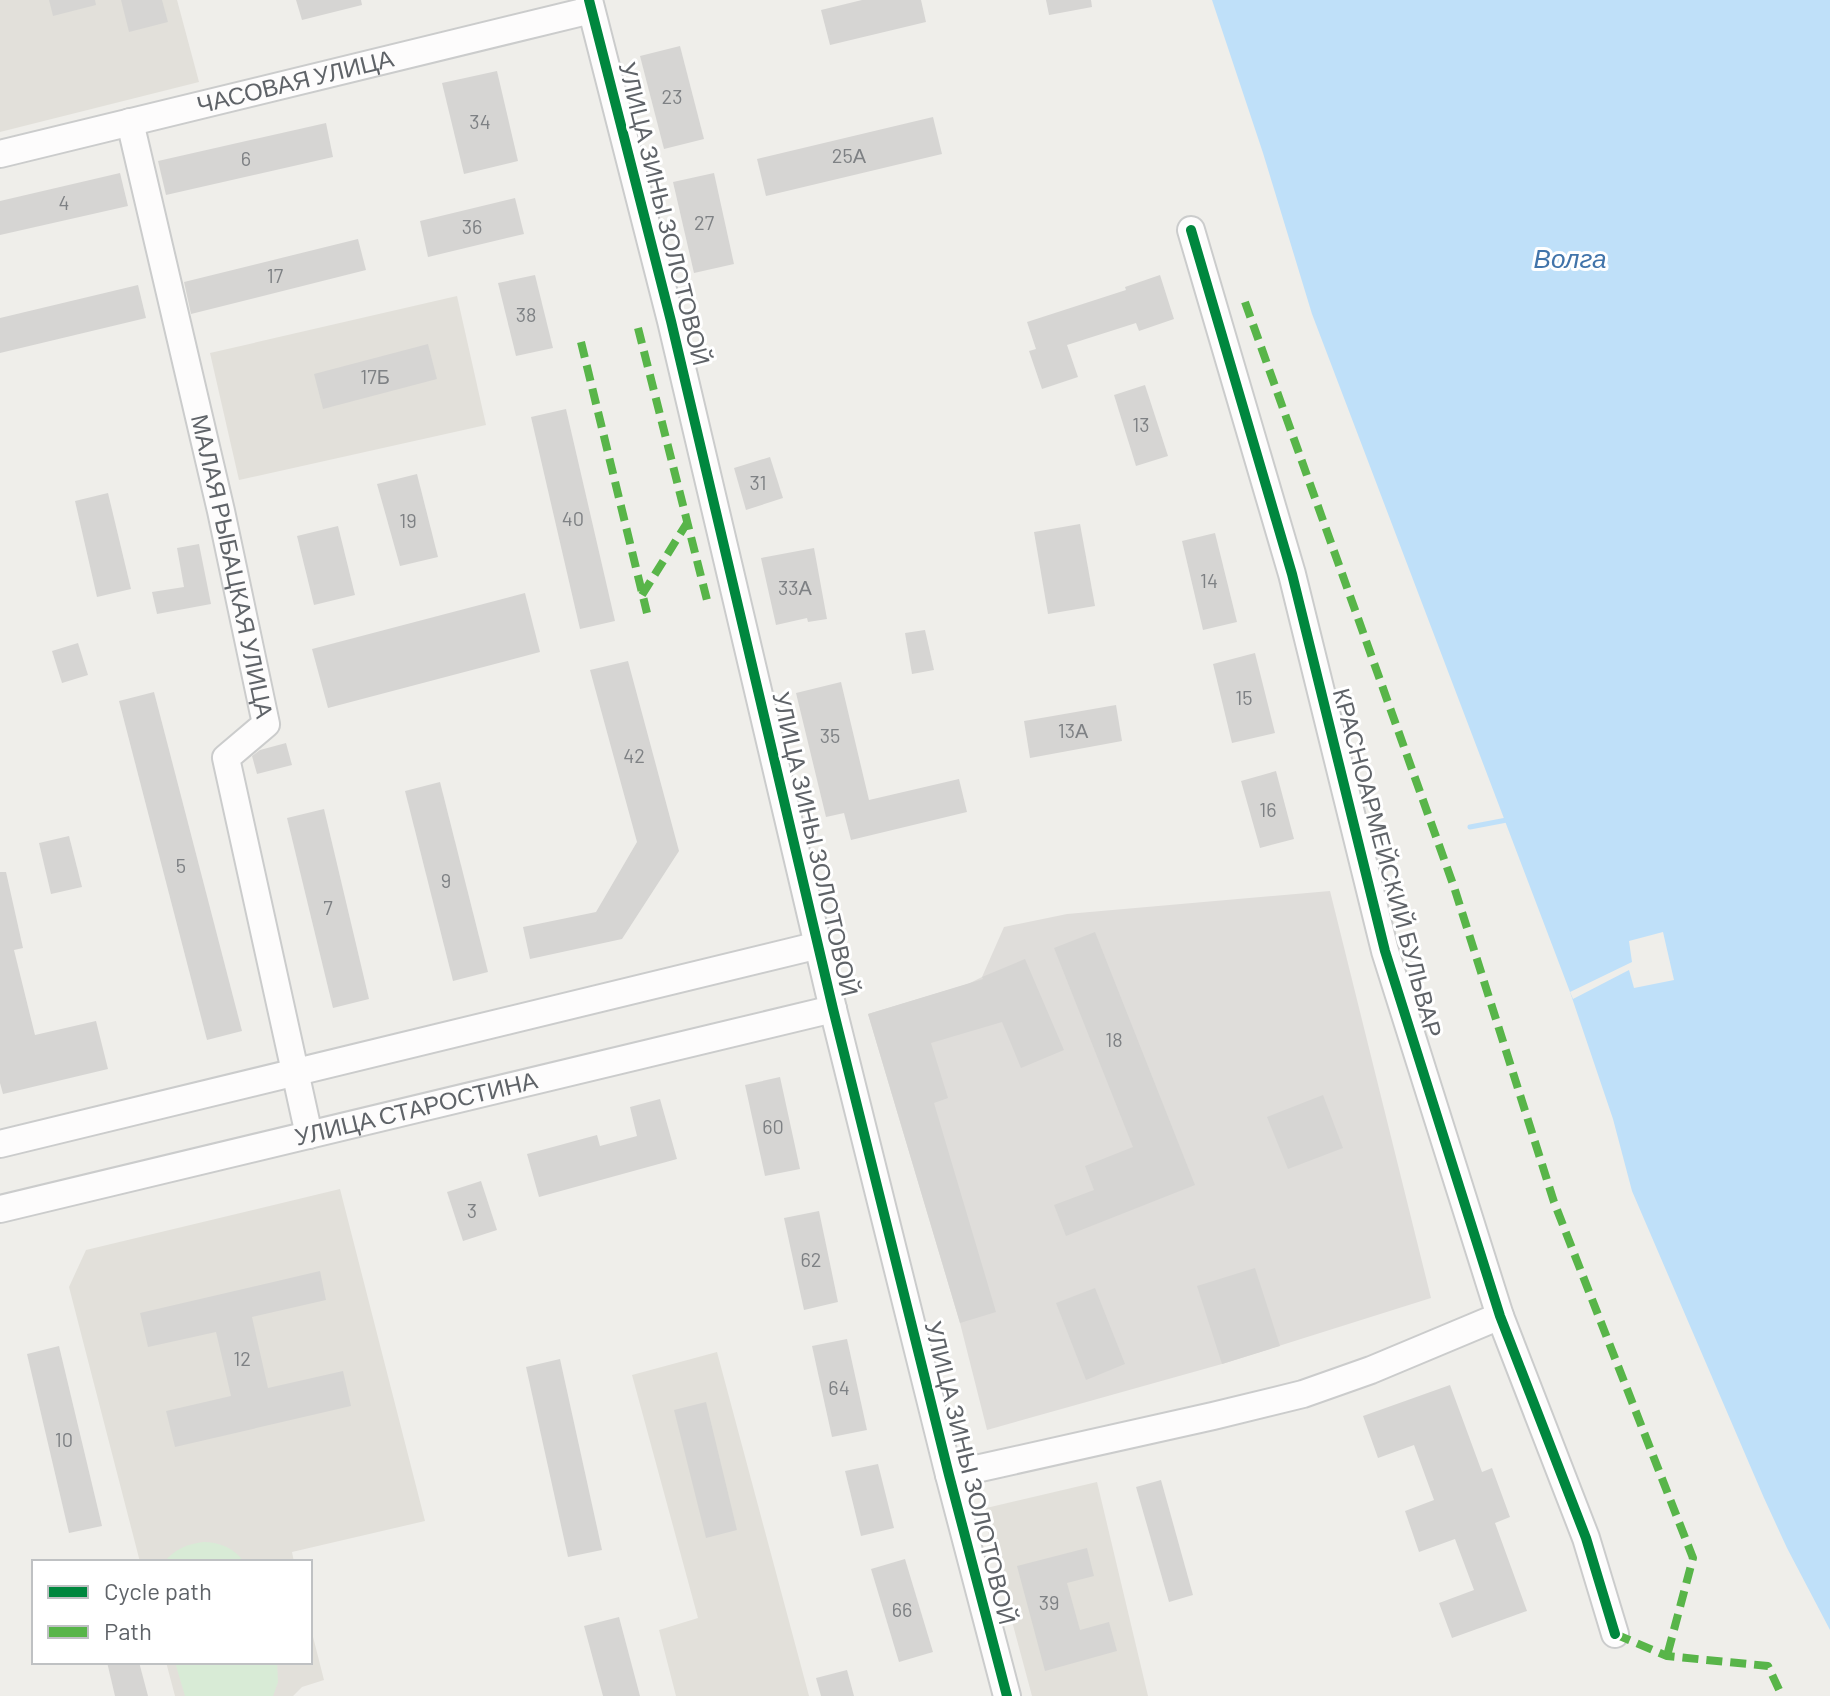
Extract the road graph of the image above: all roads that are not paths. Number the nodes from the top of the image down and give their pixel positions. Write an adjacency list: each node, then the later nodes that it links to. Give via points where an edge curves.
1 (590, 5): 2 (street, ЧАСОВАЯ УЛИЦА); 5 (street, УЛИЦА ЗИНЫ ЗОЛОТОВОЙ, via 675,336)
2 (130, 122): 3 (street, ЧАСОВАЯ УЛИЦА); 7 (street, МАЛАЯ РЫБАЦКАЯ УЛИЦА, via 266,724 226,758)
3 (0, 154)
4 (1191, 230): 11 (street, КРАСНОАРМЕЙСКИЙ БУЛЬВАР, via 1292,574 1385,951)
5 (819, 945): 6 (street, УЛИЦА ЗИНЫ ЗОЛОТОВОЙ); 7 (street)
6 (833, 1009): 8 (street, УЛИЦА СТАРОСТИНА); 12 (street, УЛИЦА ЗИНЫ ЗОЛОТОВОЙ)
7 (294, 1073): 8 (street, МАЛАЯ РЫБАЦКАЯ УЛИЦА); 9 (street)
8 (309, 1135): 10 (street, УЛИЦА СТАРОСТИНА)
9 (0, 1144)
10 (0, 1209)
11 (1500, 1316): 12 (street, via 1303,1394); 13 (street, КРАСНОАРМЕЙСКИЙ БУЛЬВАР, via 1586,1538)
12 (949, 1475): 14 (street, УЛИЦА ЗИНЫ ЗОЛОТОВОЙ)
13 (1615, 1634)
14 (1007, 1696)

